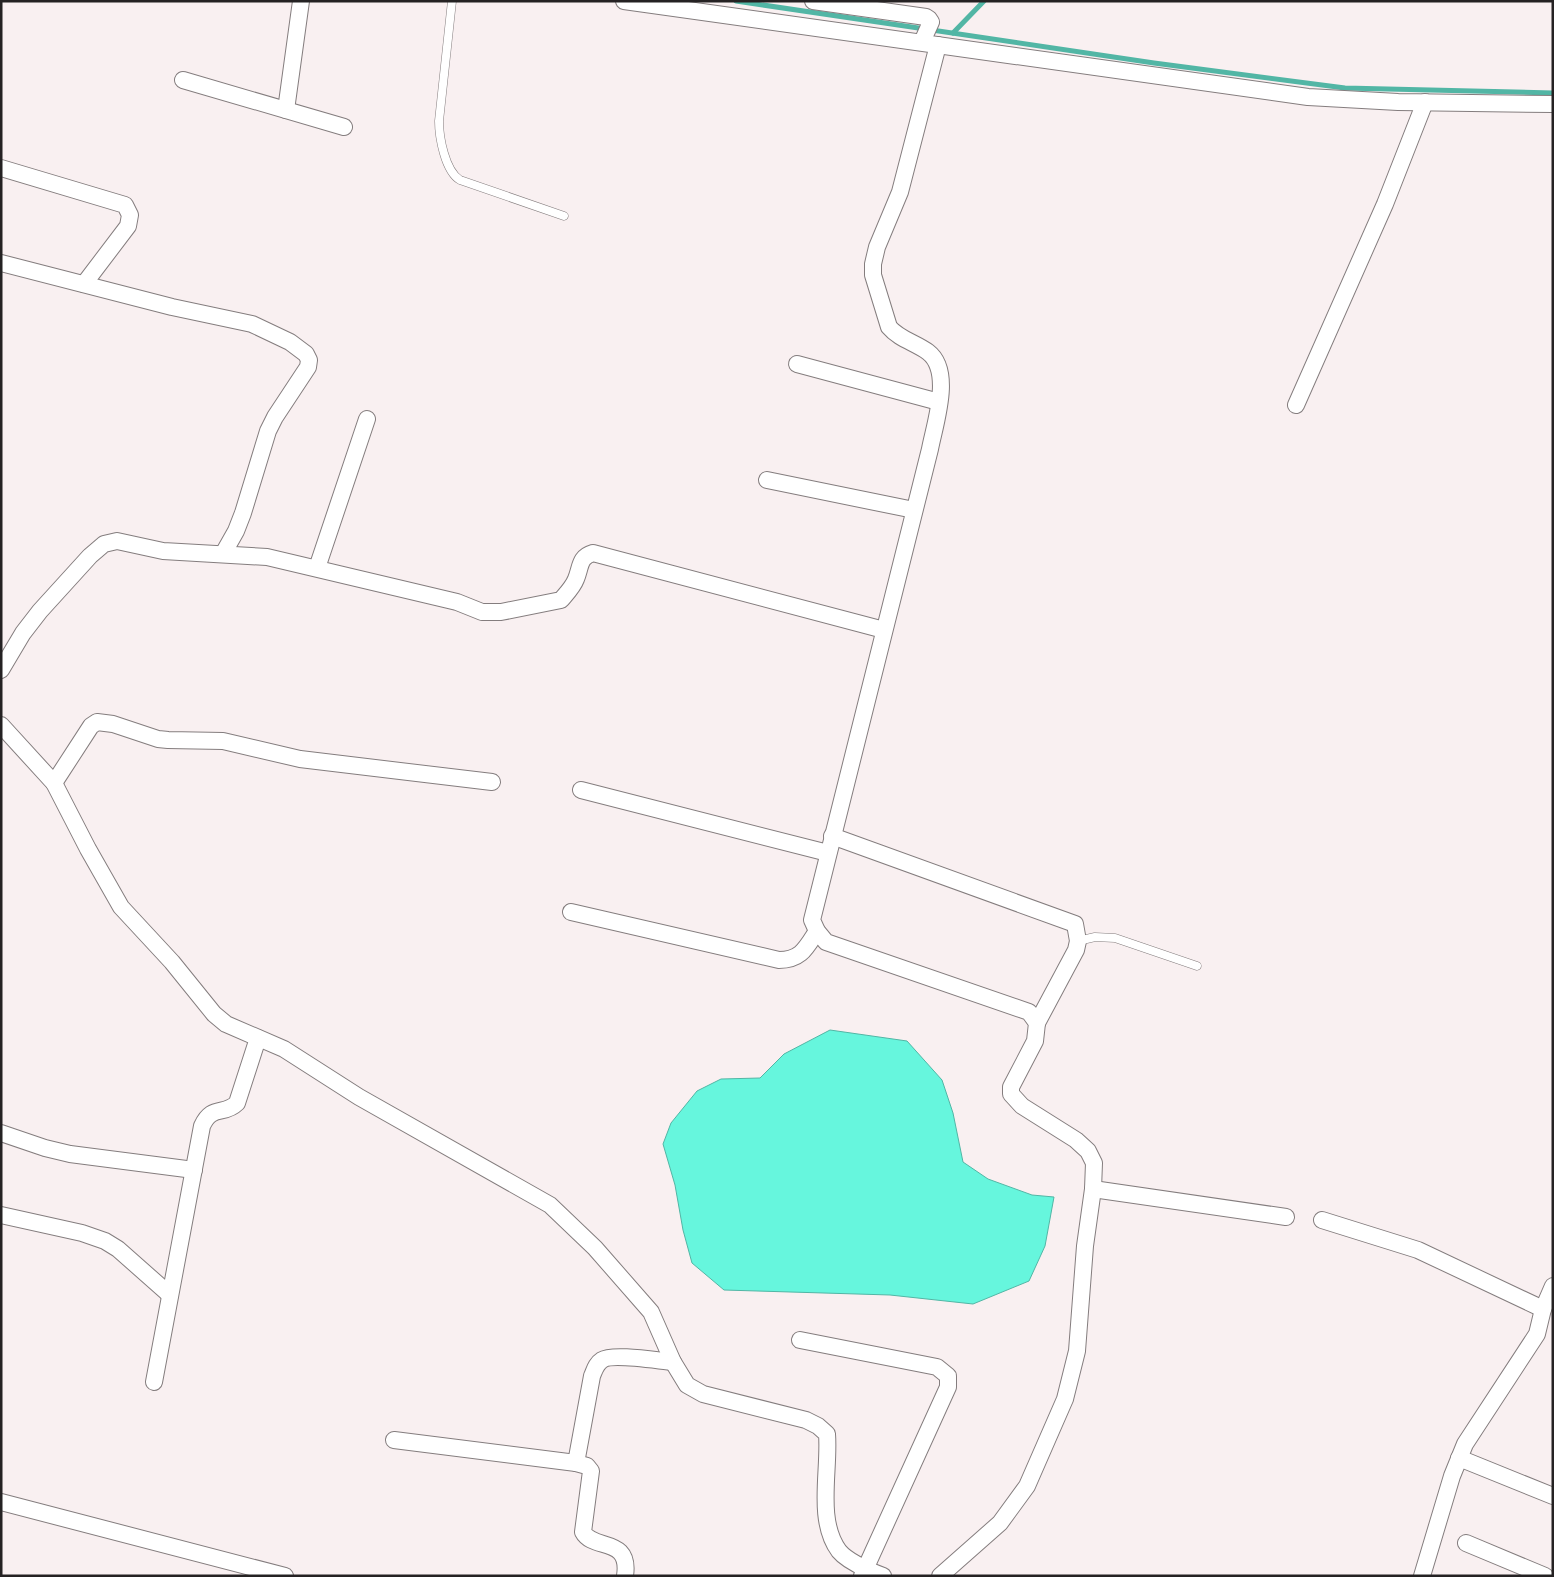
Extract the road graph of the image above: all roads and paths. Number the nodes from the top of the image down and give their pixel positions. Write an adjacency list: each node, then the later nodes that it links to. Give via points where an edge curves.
1 (301, 1): 9 (street)
2 (452, 1): 12 (lane, via 439,121 440,139 451,171 460,180)
3 (624, 1): 5 (street)
4 (813, 1): 5 (street, via 926,17 929,19)
5 (929, 36): 7 (street, via 1308,97); 16 (street, via 900,192 873,264 889,327 928,352 938,363 941,377)
6 (183, 80): 9 (street)
7 (1424, 102): 8 (street); 17 (street, via 1385,204)
8 (1553, 104)
9 (286, 110): 10 (street)
10 (344, 127)
11 (1, 168): 14 (street, via 126,205 130,215 128,226)
12 (564, 216)
13 (1, 263): 14 (street)
14 (84, 284): 21 (street, via 252,324 290,342 306,354 308,367 268,431 243,513)
15 (797, 364): 16 (street)
16 (939, 402): 20 (street)
17 (1296, 405)
18 (367, 419): 22 (street)
19 (767, 480): 20 (street)
20 (914, 510): 23 (street)
21 (223, 554): 22 (street, via 267,557); 24 (street, via 162,552 117,541 104,544 40,611)
22 (317, 568): 23 (street, via 457,602 482,612 501,612 561,600 576,581 586,555 593,553)
23 (884, 630): 29 (street)
24 (1, 670)
25 (1, 725): 27 (street)
26 (492, 782): 27 (street, via 300,759 224,741 158,739 97,722 91,726)
27 (54, 783): 36 (street, via 121,907 214,1014 226,1024)
28 (581, 790): 30 (street)
29 (832, 836): 30 (street); 33 (street, via 1068,921 1075,924)
30 (828, 853): 32 (street, via 812,920)
31 (571, 912): 32 (street, via 779,960 790,960 803,952)
32 (816, 931): 35 (street, via 826,942 1029,1012)
33 (1078, 941): 34 (lane, via 1095,937 1115,938); 35 (street)
34 (1197, 966)
35 (1036, 1023): 39 (street, via 1035,1040 1011,1087 1011,1094 1022,1106 1088,1151 1094,1163)
36 (271, 1043): 38 (street, via 237,1104 207,1116 202,1126); 47 (street, via 359,1097 550,1205 595,1248 651,1312)
37 (1, 1133): 38 (street, via 70,1154)
38 (194, 1170): 44 (street)
39 (1093, 1189): 41 (street); 59 (street, via 1076,1351 1064,1399 1027,1486 1000,1523)
40 (1, 1215): 44 (street, via 106,1241)
41 (1286, 1217)
42 (1322, 1220): 45 (street, via 1418,1250)
43 (1553, 1286): 45 (street)
44 (170, 1294): 48 (street)
45 (1543, 1309): 50 (street, via 1537,1334 1470,1435)
46 (800, 1340): 55 (street, via 936,1367 948,1376 948,1387)
47 (673, 1362): 51 (street, via 618,1357 604,1358 597,1364); 55 (street, via 687,1386 703,1394 806,1420 827,1434 825,1507 830,1533 840,1552)
48 (154, 1382)
49 (394, 1440): 51 (street)
50 (1459, 1458): 52 (street); 60 (street)
51 (576, 1463): 57 (street, via 587,1466 591,1471 583,1532 589,1539 620,1552 625,1563)
52 (1553, 1496)
53 (1, 1502): 56 (street)
54 (1466, 1542): 61 (street)
55 (863, 1572): 58 (street)
56 (284, 1576)
57 (625, 1576)
58 (883, 1576)
59 (940, 1576)
60 (1422, 1576)
61 (1545, 1576)

